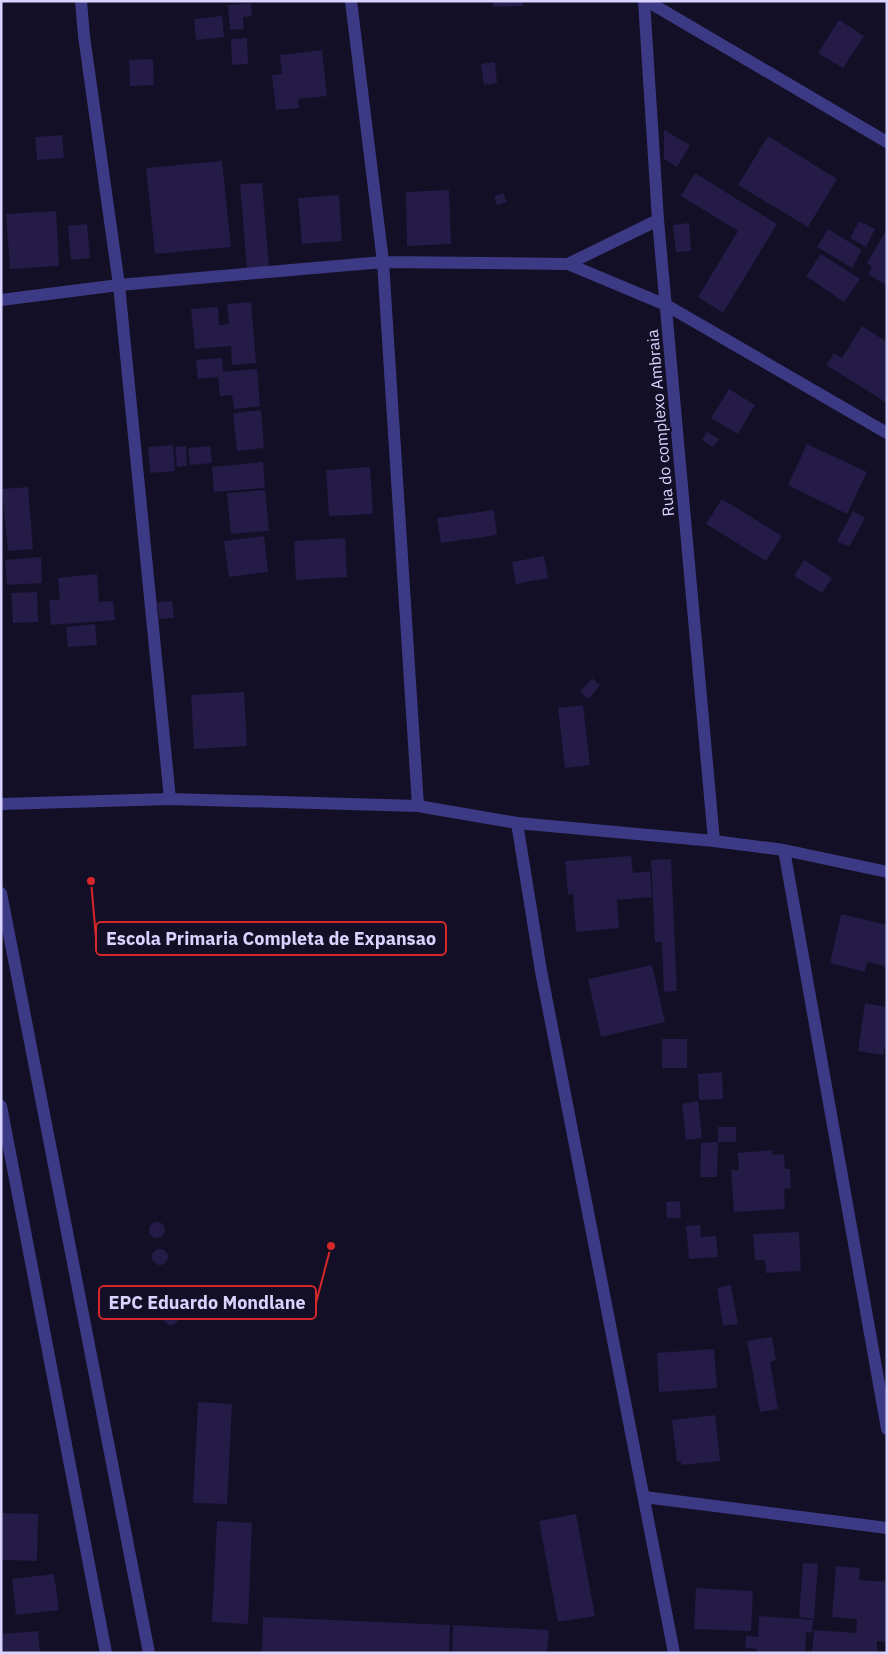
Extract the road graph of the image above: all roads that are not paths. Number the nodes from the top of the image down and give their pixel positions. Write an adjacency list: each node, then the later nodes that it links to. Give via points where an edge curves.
1 (81, 1): 8 (street)
2 (350, 1): 6 (street)
3 (646, 1): 4 (street); 5 (street, Rua do complexo Ambraia)
4 (887, 142)
5 (658, 220): 7 (street); 10 (street, Rua do complexo Ambraia)
6 (383, 262): 7 (street); 8 (street); 14 (street)
7 (568, 264): 10 (street)
8 (119, 285): 9 (street); 12 (street)
9 (1, 300)
10 (666, 305): 11 (street); 16 (street, Rua do complexo Ambraia)
11 (887, 433)
12 (170, 799): 13 (street); 14 (street)
13 (1, 804)
14 (418, 806): 15 (street)
15 (517, 822): 16 (street); 22 (street, via 547,1000)
16 (714, 840): 17 (street)
17 (784, 850): 18 (street); 21 (street)
18 (887, 872)
19 (1, 893): 25 (street)
20 (1, 1106): 24 (street)
21 (887, 1429)
22 (644, 1497): 23 (street); 26 (street)
23 (887, 1528)
24 (106, 1653)
25 (149, 1653)
26 (674, 1653)

